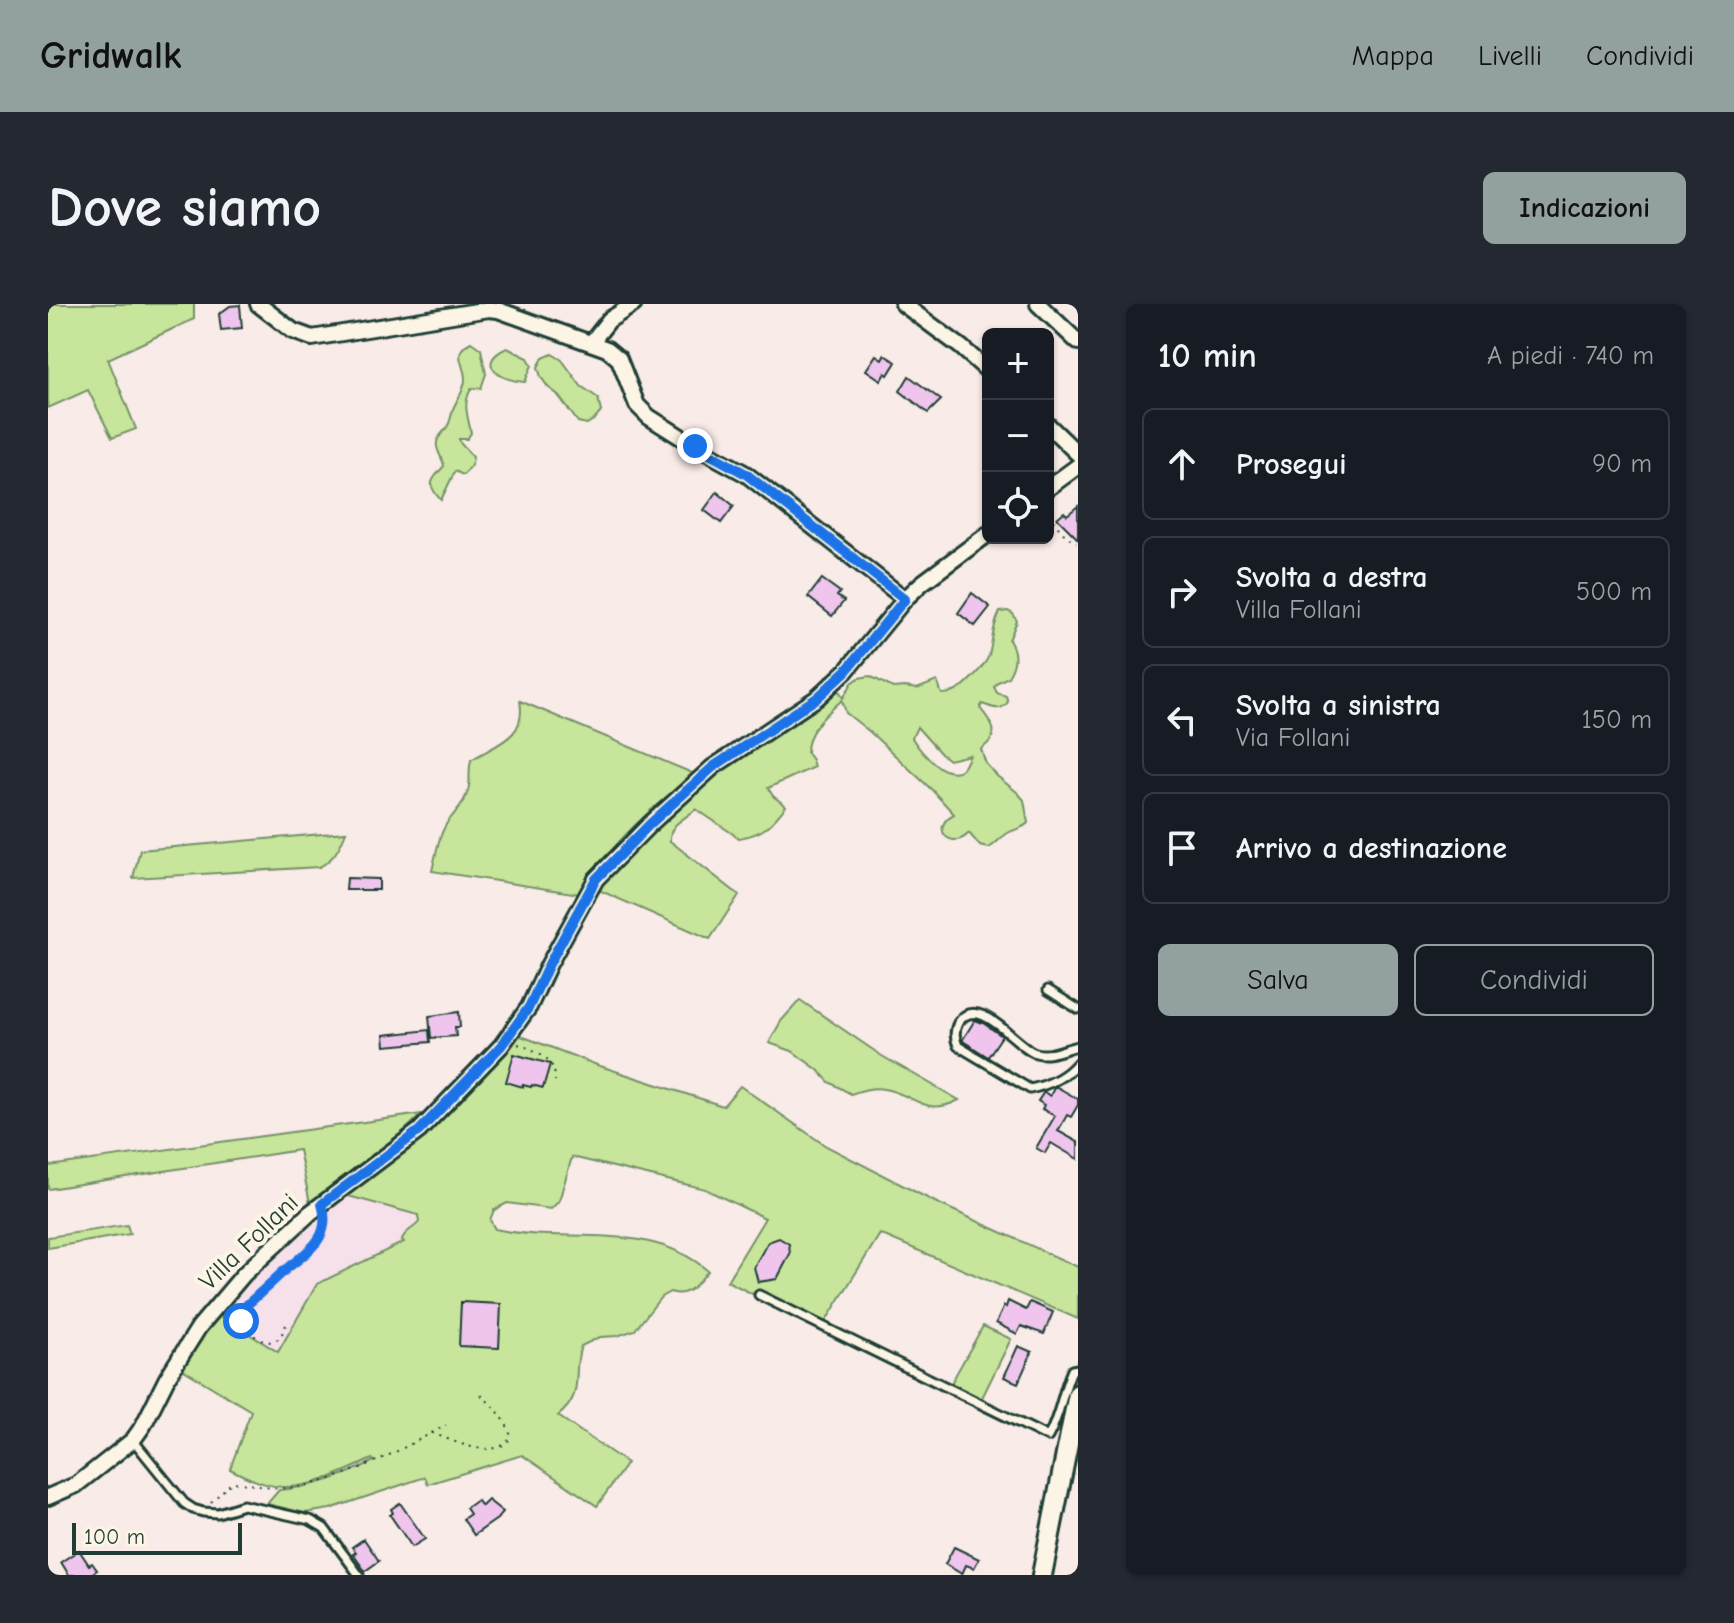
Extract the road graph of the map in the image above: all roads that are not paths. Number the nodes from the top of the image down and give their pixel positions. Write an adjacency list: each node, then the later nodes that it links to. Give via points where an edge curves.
1 (258, 304): 5 (street, via 293,331 312,338)
2 (634, 304): 7 (street, via 609,320)
3 (903, 304): 8 (street)
4 (1038, 304): 6 (street)
5 (498, 307): 7 (street)
6 (1078, 342)
7 (591, 343): 14 (street, via 619,359 637,405 649,417 746,474)
8 (982, 366)
9 (1054, 431): 10 (street)
10 (1078, 454)
11 (1078, 466): 12 (street)
12 (1054, 484)
13 (982, 538): 14 (street, Villa Follani)
14 (905, 599): 22 (street, Villa Follani, via 817,698 713,767 596,879 506,1040 419,1131 322,1204 244,1274 199,1327)
15 (1048, 990): 16 (lane)
16 (1078, 1009)
17 (1078, 1046): 18 (lane, via 1053,1055 1028,1051 978,1014 956,1025 958,1046 1030,1089 1058,1080)
18 (1078, 1062)
19 (759, 1295): 20 (lane, via 1048,1437 1066,1383)
20 (1078, 1369)
21 (1078, 1394): 25 (main road)
22 (133, 1440): 23 (street, Villa Follani, via 76,1485); 24 (lane, via 193,1509 218,1513 243,1505 310,1520 324,1528)
23 (48, 1497)
24 (359, 1575)
25 (1042, 1575)

